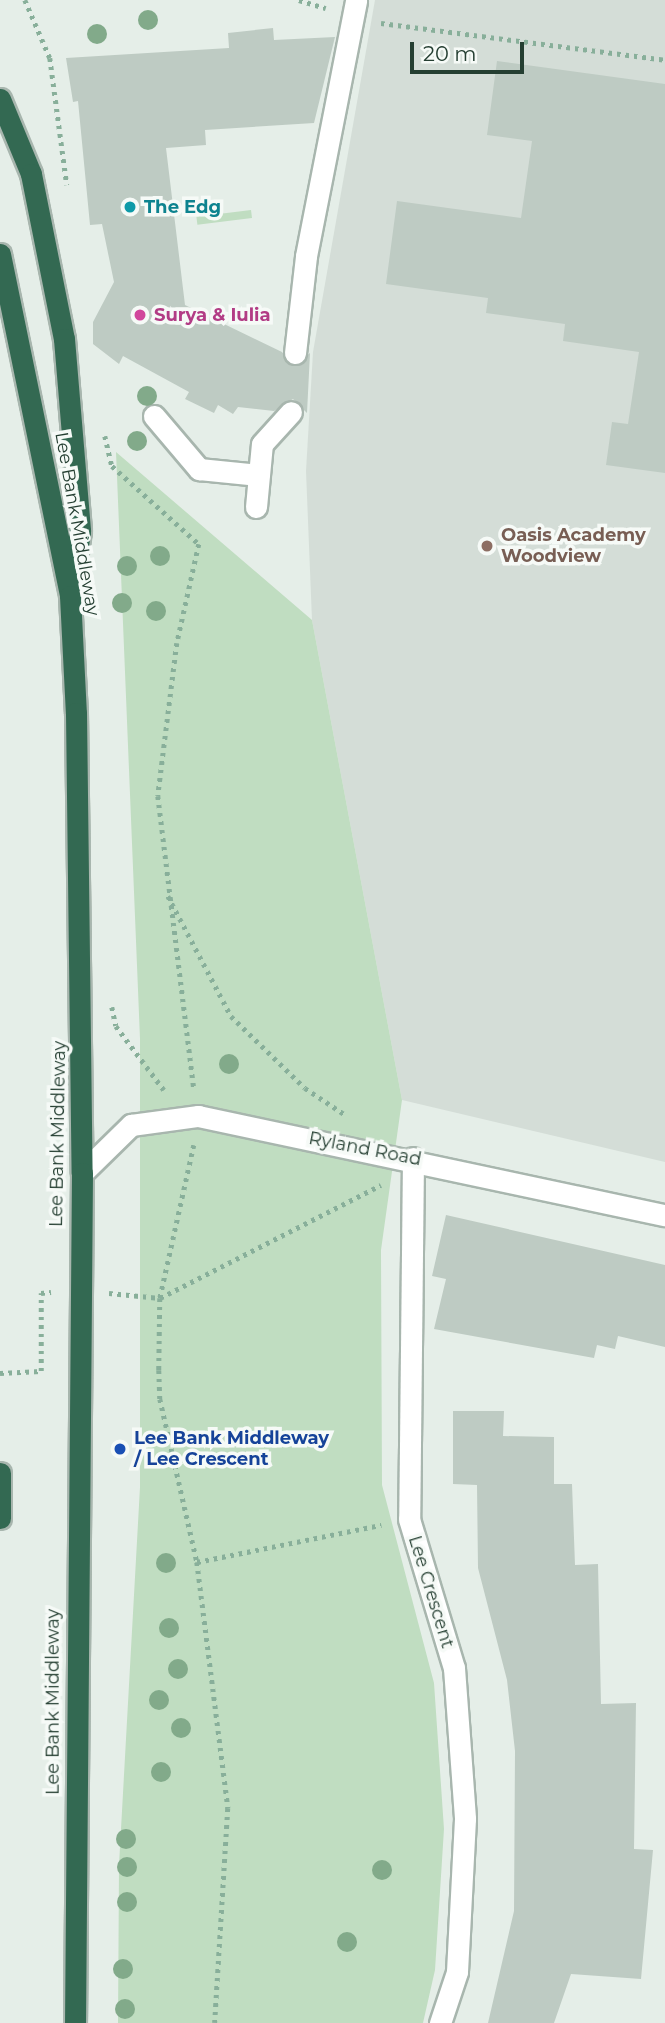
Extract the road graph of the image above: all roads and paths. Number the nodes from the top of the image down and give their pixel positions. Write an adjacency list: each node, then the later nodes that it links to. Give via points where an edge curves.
1 (25, 0): 6 (path, via 50,58)
2 (299, 0): 3 (path)
3 (355, 8): 4 (path); 8 (street, via 328,131)
4 (665, 60)
5 (0, 99): 14 (highway, via 31,174 64,339 80,531)
6 (68, 197)
7 (0, 254): 14 (highway, Lee Bank Middleway)
8 (295, 352)
9 (291, 412): 12 (street, via 262,444)
10 (155, 416): 12 (street, via 199,469)
11 (103, 428): 15 (path, via 112,466 199,544 177,643 158,796)
12 (259, 475): 13 (street)
13 (256, 507)
14 (70, 596): 20 (highway, Lee Bank Middleway, via 82,864)
15 (166, 894): 17 (path); 18 (path, via 231,1016 305,1088)
16 (111, 999): 17 (path, via 116,1026 157,1084)
17 (198, 1116): 19 (street, Ryland Road); 20 (street, Ryland Road, via 131,1125); 22 (path)
18 (359, 1123)
19 (413, 1158): 21 (street, Ryland Road); 22 (path, via 382,1184); 25 (street, Lee Crescent)
20 (82, 1173): 27 (highway, Lee Bank Middleway)
21 (665, 1215)
22 (160, 1298): 26 (path, via 159,1370)
23 (0, 1473): 24 (highway)
24 (0, 1518)
25 (409, 1519): 26 (path); 29 (street, Lee Crescent, via 454,1668 465,1819 457,1972)
26 (197, 1562): 28 (path, via 228,1808)
27 (75, 2023)
28 (215, 2023)
29 (440, 2023)

